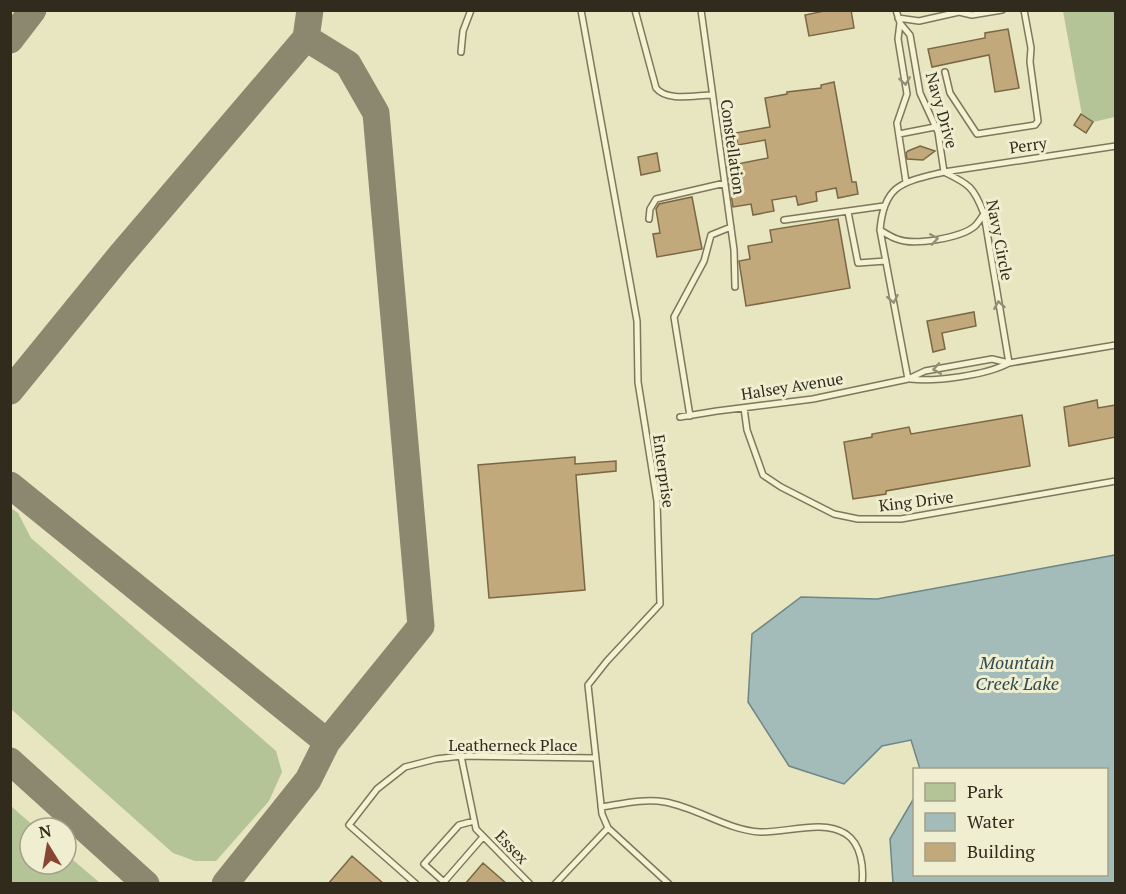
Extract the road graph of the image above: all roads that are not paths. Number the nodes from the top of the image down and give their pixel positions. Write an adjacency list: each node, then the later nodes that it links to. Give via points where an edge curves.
1 (471, 10): 9 (lane)
2 (581, 10): 37 (lane, Enterprise, via 637,321 638,381 657,501 660,604 588,685)
3 (635, 10): 11 (lane, via 659,92 676,96)
4 (701, 10): 11 (lane, Constellation)
5 (897, 10): 8 (lane, Navy Drive)
6 (1002, 10): 8 (lane)
7 (1024, 10): 10 (lane, via 1031,48 1030,70 1038,121 1035,124 977,134 950,93)
8 (899, 21): 12 (lane, Navy Drive, via 909,35 920,93); 13 (lane, Navy Drive, one-way to 13, via 907,94 897,123)
9 (460, 52)
10 (945, 72)
11 (712, 95): 17 (lane, Constellation)
12 (935, 127): 13 (lane); 15 (lane, Navy Drive)
13 (898, 134): 16 (lane, Navy Drive)
14 (1116, 146): 15 (lane, Perry)
15 (944, 172): 16 (lane); 20 (lane, Navy Circle, via 976,193)
16 (906, 182): 18 (lane, via 888,196)
17 (725, 183): 21 (lane, via 656,198); 23 (lane, Constellation)
18 (884, 206): 19 (lane); 24 (lane)
19 (848, 212): 22 (lane); 25 (lane, via 858,263)
20 (984, 214): 24 (lane, one-way to 20, via 898,240 942,238 975,226); 28 (lane, Navy Circle, one-way to 20)
21 (649, 219)
22 (784, 220)
23 (731, 227): 26 (lane, Constellation); 33 (lane, via 711,235 704,261 674,317)
24 (880, 230): 25 (lane)
25 (886, 261): 31 (lane, one-way to 31)
26 (735, 287)
27 (1116, 345): 28 (lane, Halsey Avenue)
28 (1009, 363): 29 (lane, Halsey Avenue, via 992,359); 30 (lane, Halsey Avenue, via 994,371)
29 (958, 365): 30 (lane); 31 (lane, Halsey Avenue, one-way to 31, via 925,371)
30 (960, 376): 31 (lane, Halsey Avenue)
31 (908, 379): 32 (lane, Halsey Avenue, via 813,399)
32 (744, 408): 33 (lane, Halsey Avenue); 35 (lane, King Drive, via 747,430 763,474 834,514 858,519 901,519)
33 (690, 416): 34 (lane, Halsey Avenue)
34 (680, 417)
35 (1116, 480)
36 (461, 756): 37 (lane, Leatherneck Place); 39 (lane); 43 (lane, Leatherneck Place, via 405,767 376,789 349,825)
37 (596, 758): 38 (lane, Enterprise)
38 (601, 807): 40 (lane, Enterprise); 47 (lane, via 663,801 759,832 832,828 848,836 857,848 864,867)
39 (474, 821): 41 (lane, Essex); 42 (lane, via 459,825 424,864)
40 (608, 828): 45 (lane); 46 (lane, Enterprise)
41 (483, 837): 42 (lane); 44 (lane, Essex)
42 (443, 883)
43 (416, 884)
44 (530, 884)
45 (555, 884)
46 (669, 884)
47 (862, 884)

